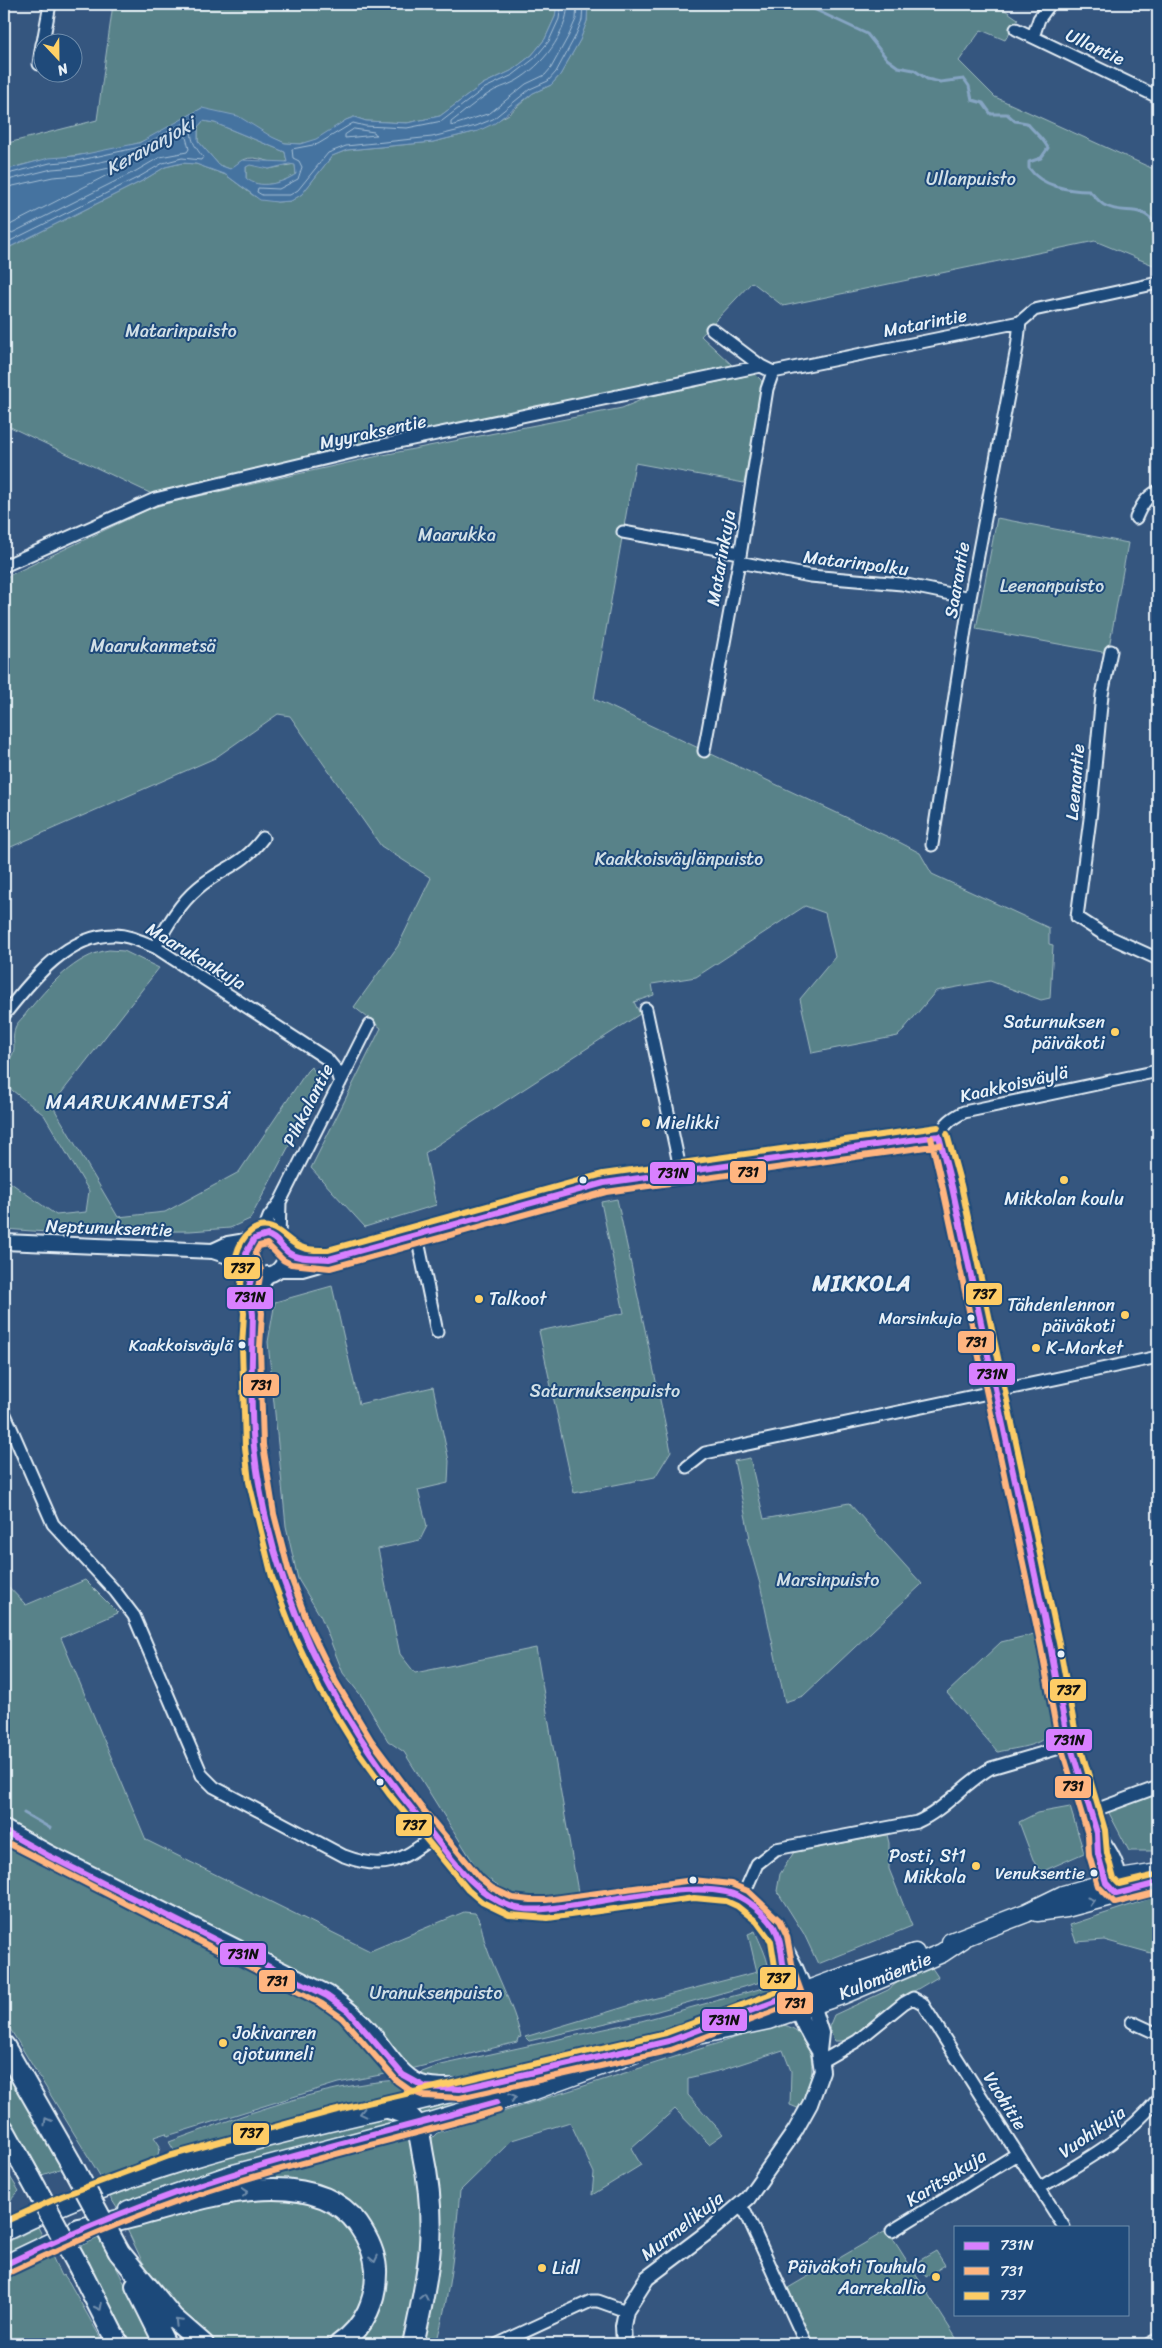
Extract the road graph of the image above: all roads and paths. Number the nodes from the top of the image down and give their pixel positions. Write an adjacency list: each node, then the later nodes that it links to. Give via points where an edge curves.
1 (50, 4): 4 (street)
2 (1050, 4): 5 (street, via 1039,19)
3 (1016, 29): 5 (street, Ullantie)
4 (45, 32)
5 (1033, 37): 6 (street, Ullantie)
6 (1158, 97)
7 (1156, 284): 8 (street, Matarintie, via 1034,310)
8 (1020, 322): 11 (street, Matarintie); 17 (street, Saarantie)
9 (712, 329): 10 (street)
10 (761, 366): 11 (street); 16 (street, Myyraksentie, via 374,447 155,500)
11 (773, 372): 15 (street, Matarinkuja, via 767,389)
12 (1158, 491): 13 (street, via 1142,504)
13 (1136, 518)
14 (623, 532): 15 (street, Matarinpolku)
15 (739, 557): 17 (street, Matarinpolku, via 810,576 902,584); 19 (street, Matarinkuja)
16 (4, 566)
17 (970, 598): 21 (street, Saarantie)
18 (1111, 651): 23 (street, Leenantie, via 1102,695 1077,917 1103,934)
19 (704, 751)
20 (263, 838): 22 (street, via 251,854 186,899)
21 (932, 845)
22 (155, 948): 25 (street, Maarukankuja, via 115,935 87,940 44,968); 28 (street, Maarukankuja, via 327,1059 336,1070)
23 (1158, 959)
24 (646, 1009): 30 (street)
25 (4, 1015)
26 (369, 1025): 28 (street, Pihkalantie)
27 (1158, 1071): 29 (street, Kaakkoisväylä, via 964,1112 950,1119)
28 (340, 1083): 31 (street, Pihkalantie)
29 (939, 1136): 30 (street); 43 (street)
30 (680, 1173): 32 (street, via 604,1183)
31 (280, 1202): 33 (street, Pihkalantie); 35 (street, Pihkalantie)
32 (417, 1236): 37 (street); 41 (street)
33 (257, 1238): 35 (street, via 271,1236); 36 (street, Neptunuksentie); 38 (street, via 246,1250)
34 (4, 1242): 36 (street, Neptunuksentie)
35 (282, 1245): 37 (street, via 301,1257); 39 (street, via 284,1260)
36 (212, 1251): 38 (street, Neptunuksentie)
37 (329, 1260): 39 (street)
38 (249, 1266): 39 (street, via 260,1274); 40 (street)
39 (274, 1272): 40 (street, via 259,1291)
40 (253, 1313): 50 (street, via 255,1455 265,1516 281,1575 302,1632 333,1694 364,1745)
41 (437, 1332)
42 (1158, 1357): 43 (street)
43 (995, 1391): 45 (street, via 705,1453); 46 (street)
44 (4, 1412): 50 (street, via 53,1524 116,1591 134,1616 202,1775 214,1787 364,1864 390,1862 413,1852)
45 (687, 1467)
46 (1070, 1745): 48 (street); 54 (street, via 991,1768 927,1818 917,1822 776,1849 757,1864)
47 (1158, 1787): 48 (street)
48 (1090, 1812): 53 (street, via 1097,1833 1110,1852)
49 (4, 1830): 61 (highway, via 49,1856 327,1996 348,2011 403,2075 416,2084 425,2088)
50 (435, 1836): 54 (street, via 474,1884 511,1907 547,1909 694,1890 728,1892)
51 (1158, 1873): 53 (main road, Kulomäentie)
52 (1158, 1883): 53 (main road, Kulomäentie)
53 (1114, 1885): 55 (main road, Kulomäentie, via 1062,1895 963,1939 934,1946)
54 (742, 1898): 55 (street, via 764,1916 779,1938 784,1971)
55 (802, 2000): 58 (main road, Kulomäentie); 60 (street, Murmelikuja, via 821,2033)
56 (1132, 2022): 57 (street)
57 (1158, 2034)
58 (670, 2041): 61 (main road, Kulomäentie); 64 (main road, Kulomäentie, one-way to 58, via 535,2090)
59 (4, 2046): 75 (highway, one-way to 59, bridge)
60 (820, 2056): 67 (street, Vuohitie, via 857,2041 913,1998 922,2003); 70 (street, Murmelikuja, via 818,2085 795,2132 760,2182)
61 (460, 2089): 63 (main road, Kulomäentie)
62 (1158, 2099): 69 (street, Vuohikuja, via 1128,2132)
63 (388, 2108): 64 (highway, via 403,2113); 74 (main road, Kulomäentie, one-way to 74, via 170,2164 65,2204)
64 (416, 2126): 72 (main road, Kulomäentie, via 230,2175); 83 (highway, one-way to 64, via 428,2277 431,2247 430,2196)
65 (4, 2130): 68 (highway)
66 (4, 2149): 68 (highway)
67 (1017, 2154): 69 (street, Vuohitie); 73 (street, Karitsakuja)
68 (31, 2179): 79 (highway, one-way to 79, bridge)
69 (1039, 2188): 71 (street, Vuohitie)
70 (738, 2206): 77 (street, Murmelikuja, via 712,2230 647,2278); 86 (street, via 746,2214)
71 (1063, 2226)
72 (78, 2230): 76 (main road, Kulomäentie); 82 (highway, one-way to 82, via 233,2193 285,2190 320,2196 335,2203 362,2229 372,2252 376,2276 375,2290 365,2318 357,2330)
73 (892, 2231)
74 (4, 2232)
75 (119, 2252): 80 (highway); 81 (highway, one-way to 75, via 173,2318)
76 (4, 2265)
77 (626, 2310): 84 (street, via 591,2301); 85 (street)
78 (1158, 2339): 87 (street)
79 (118, 2344)
80 (165, 2344)
81 (203, 2344)
82 (340, 2344)
83 (412, 2344)
84 (498, 2344)
85 (624, 2344)
86 (806, 2344)
87 (1149, 2344)

